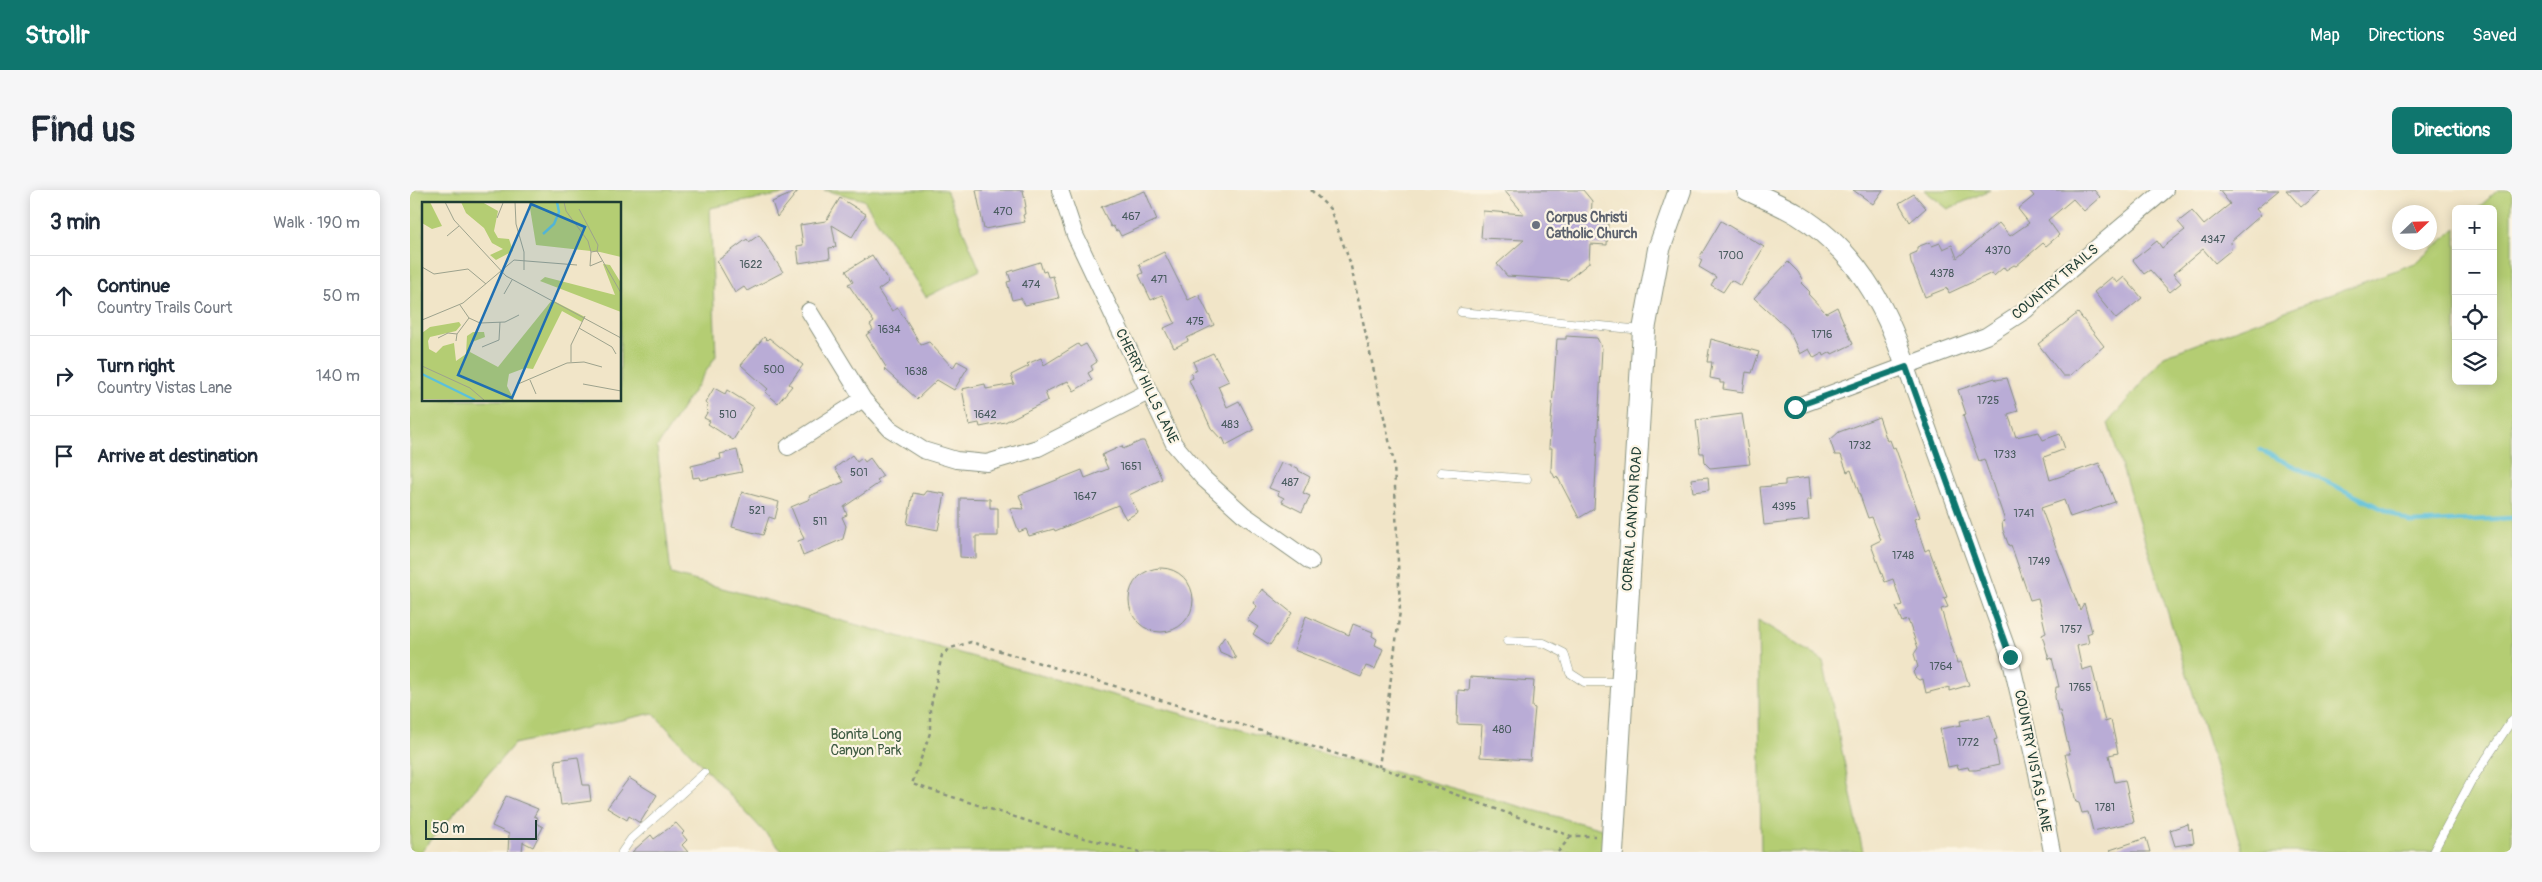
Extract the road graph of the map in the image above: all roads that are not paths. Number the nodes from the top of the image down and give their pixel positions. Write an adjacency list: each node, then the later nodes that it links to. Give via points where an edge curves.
1 (1060, 190): 9 (street, CHERRY HILLS LANE, via 1075,235)
2 (1680, 190): 7 (main road, CORRAL CANYON ROAD, via 1659,249)
3 (1747, 190): 8 (street, COUNTRY VISTAS LANE, via 1812,224 1854,264 1888,316)
4 (2165, 190): 8 (street, COUNTRY TRAILS, via 2026,310 1986,336)
5 (809, 311): 10 (street)
6 (1461, 312): 7 (lane)
7 (1644, 330): 17 (main road, CORRAL CANYON ROAD)
8 (1906, 367): 11 (street, COUNTRY TRAILS); 22 (street, COUNTRY VISTAS LANE, via 2010,657)
9 (1148, 392): 10 (street, via 1038,448 987,463 956,460 923,450 890,429); 15 (street, CHERRY HILLS LANE, via 1174,444 1204,478 1243,514)
10 (863, 399): 12 (street)
11 (1795, 407)
12 (788, 447)
13 (1441, 472): 14 (lane)
14 (1527, 480)
15 (1311, 562)
16 (1507, 641): 17 (lane, via 1544,643 1564,653 1570,673 1584,682)
17 (1624, 682): 20 (main road, CORRAL CANYON ROAD)
18 (2512, 720): 23 (lane, via 2470,783)
19 (704, 773): 21 (lane, via 631,839)
20 (1612, 844)
21 (622, 852)
22 (2052, 852)
23 (2434, 852)

